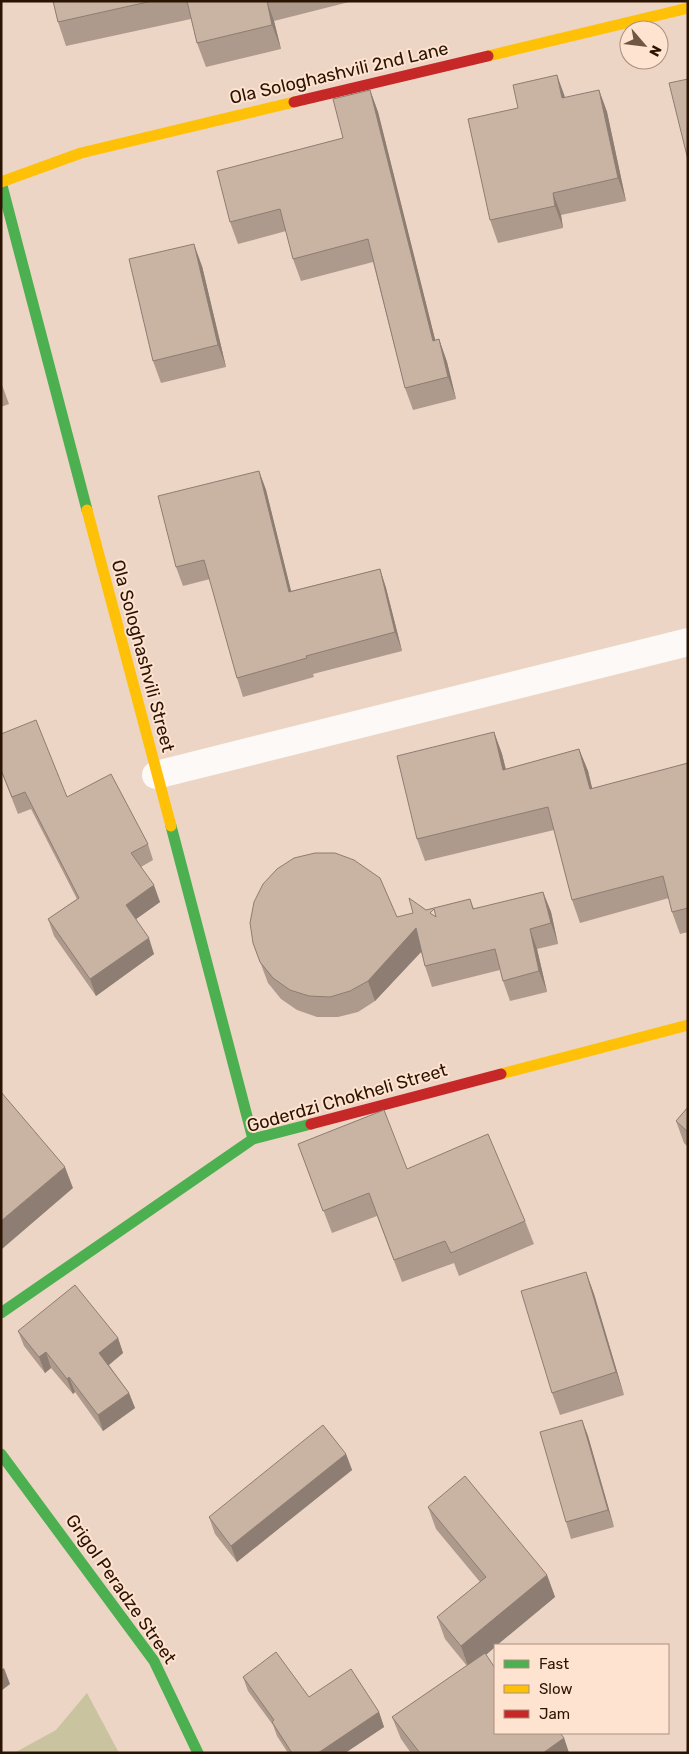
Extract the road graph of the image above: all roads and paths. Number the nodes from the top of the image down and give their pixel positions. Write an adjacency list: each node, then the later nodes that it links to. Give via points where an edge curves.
1 (688, 8): 2 (street, Ola Sologhashvili 2nd Lane, via 81,153)
2 (1, 182): 3 (street, Ola Sologhashvili Street)
3 (9, 248): 5 (street, Ola Sologhashvili Street)
4 (688, 642): 5 (street)
5 (156, 775): 7 (street, Ola Sologhashvili Street)
6 (688, 1025): 7 (street, Goderdzi Chokheli Street)
7 (253, 1139): 8 (street, Goderdzi Chokheli Street)
8 (1, 1313)
9 (1, 1454): 10 (street, Grigol Peradze Street, via 154,1661)
10 (198, 1753)

